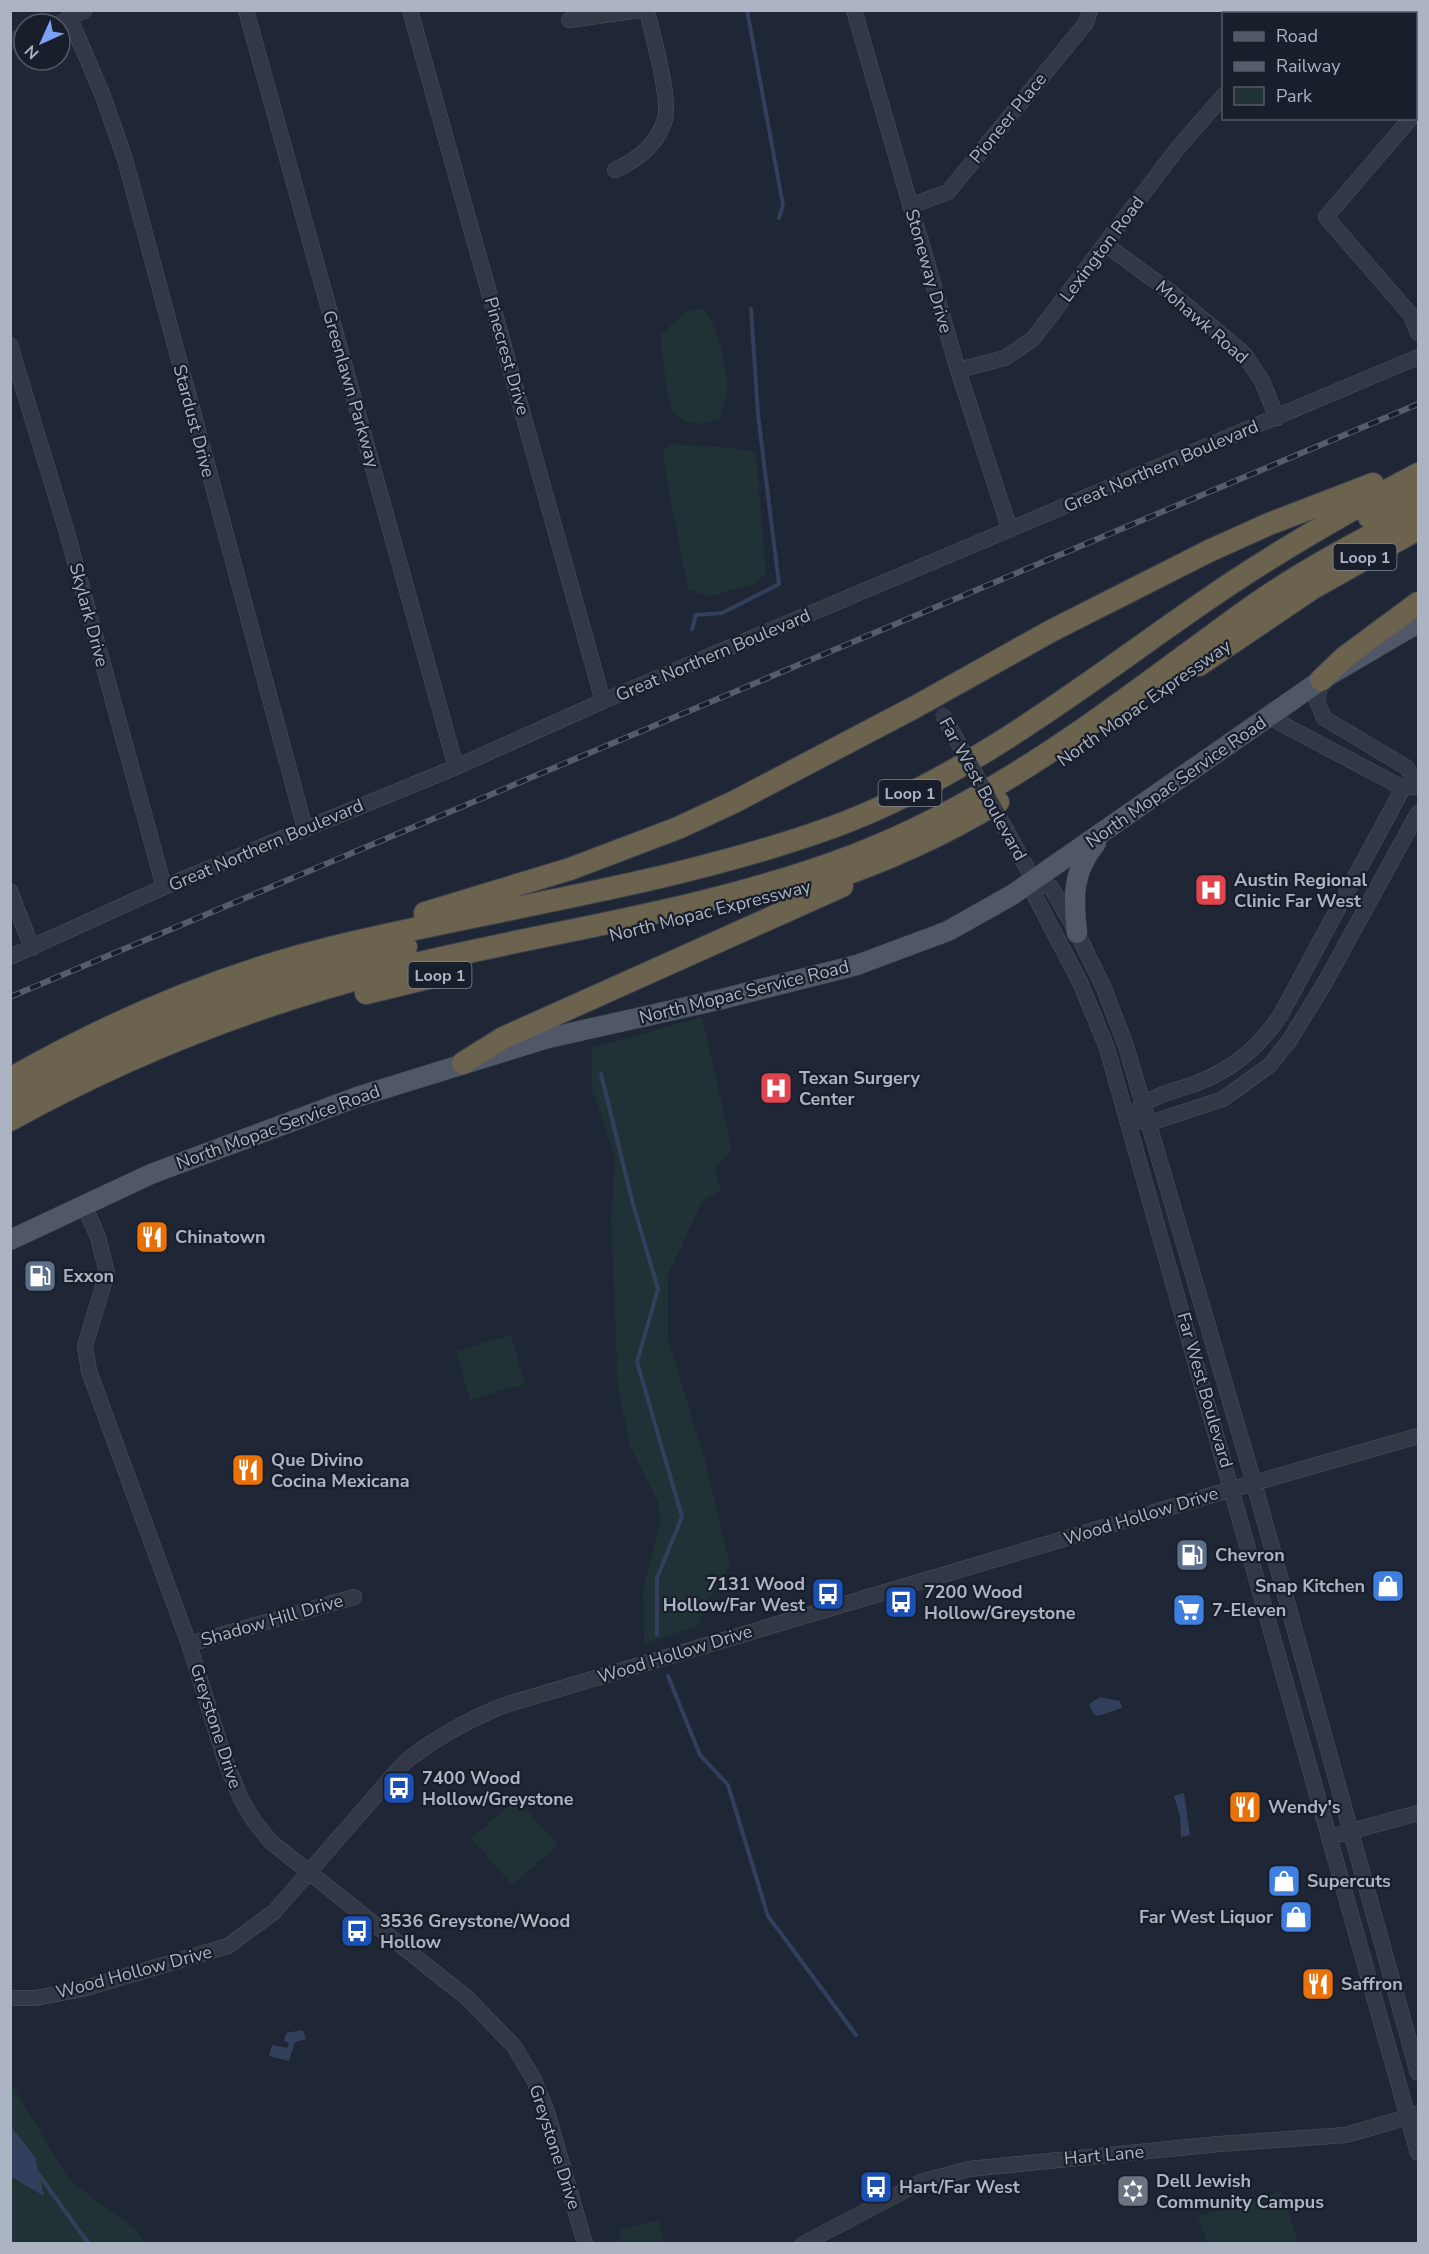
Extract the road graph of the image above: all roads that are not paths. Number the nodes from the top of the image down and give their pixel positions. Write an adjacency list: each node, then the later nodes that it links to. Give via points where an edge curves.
1 (246, 10): 32 (street, Greenlawn Parkway)
2 (410, 10): 29 (street, Pinecrest Drive)
3 (640, 10): 7 (street)
4 (647, 10): 11 (street, via 666,118 657,137 636,160)
5 (854, 10): 12 (street, Stoneway Drive)
6 (1090, 10): 12 (street, Pioneer Place, via 1086,23 948,192)
7 (569, 20)
8 (72, 37): 36 (street, Stardust Drive, via 103,96 125,159)
9 (1222, 97): 13 (street, Lexington Road)
10 (1410, 120): 14 (street, via 1326,217 1410,314)
11 (615, 170)
12 (910, 206): 17 (street, Stoneway Drive)
13 (1105, 244): 17 (street, Lexington Road, via 1034,339 1005,358); 18 (street, Mohawk Road, via 1170,291 1244,354 1262,381)
14 (1419, 333)
15 (10, 345): 39 (street, Skylark Drive, via 66,529)
16 (1419, 357): 18 (street, Great Northern Boulevard)
17 (958, 370): 23 (street, Stoneway Drive)
18 (1277, 418): 23 (street, Great Northern Boulevard)
19 (1419, 474): 30 (highway, via 1383,480 1209,551 1051,632); 42 (highway, Loop 1, via 1260,564 1005,740 896,800 836,826 727,860)
20 (1419, 492): 49 (highway, via 1325,541 1252,586 1009,755 950,789 849,836 724,876 311,972 188,1014)
21 (1419, 511): 27 (highway, via 1281,588)
22 (1419, 529): 24 (highway, North Mopac Expressway / Loop 1)
23 (1010, 530): 29 (street, Great Northern Boulevard)
24 (1313, 588): 27 (highway, via 1278,599); 37 (highway, North Mopac Expressway / Loop 1, via 1023,786 958,826)
25 (1419, 603): 28 (highway, via 1345,657)
26 (1419, 623): 28 (main road, North Mopac Service Road)
27 (1215, 635): 52 (highway, via 1027,768 960,806 858,853 732,894 394,969 310,993 203,1029 139,1056)
28 (1321, 680): 31 (main road, North Mopac Service Road); 33 (street, via 1317,700 1324,718 1406,767)
29 (603, 701): 32 (street, Great Northern Boulevard)
30 (938, 706): 38 (street, Far West Boulevard, bridge); 42 (highway, via 678,828 570,869 384,925)
31 (1269, 717): 33 (street); 35 (main road, North Mopac Service Road)
32 (456, 767): 36 (street, Great Northern Boulevard)
33 (1413, 786): 45 (street)
34 (1419, 813): 46 (street)
35 (1110, 827): 38 (main road, North Mopac Service Road); 41 (main road, via 1088,853 1077,875 1073,898)
36 (305, 829): 39 (street, Great Northern Boulevard)
37 (885, 860): 47 (highway, via 844,885 503,1038); 54 (highway, North Mopac Expressway / Loop 1, via 734,909 321,1004 140,1071)
38 (1034, 880): 41 (street, Far West Boulevard, via 1051,887); 47 (main road, North Mopac Service Road, via 948,931 857,965 569,1033); 51 (street, Far West Boulevard, via 1035,896 1080,982 1107,1048)
39 (164, 887): 43 (street, Great Northern Boulevard)
40 (10, 891): 43 (street)
41 (1077, 933): 50 (street, Far West Boulevard, via 1103,986)
42 (331, 947): 48 (highway, Loop 1, via 179,998)
43 (32, 948): 44 (street, Great Northern Boulevard)
44 (10, 957)
45 (1300, 980): 46 (street); 50 (street, via 1280,1016 1250,1053 1214,1075)
46 (1323, 986): 53 (street, via 1270,1065 1240,1089 1223,1099)
47 (463, 1063): 55 (main road, North Mopac Service Road, via 295,1118)
48 (10, 1079)
49 (10, 1098)
50 (1144, 1103): 51 (street); 53 (street, Far West Boulevard)
51 (1128, 1118): 53 (street); 59 (street, Far West Boulevard)
52 (10, 1120)
53 (1150, 1123): 58 (street, Far West Boulevard)
54 (10, 1138)
55 (84, 1204): 56 (main road, North Mopac Service Road); 61 (street, Greystone Drive, via 107,1273 85,1346 89,1371)
56 (10, 1240)
57 (1419, 1436): 58 (street, Wood Hollow Drive)
58 (1254, 1483): 59 (street, Wood Hollow Drive); 63 (street, Far West Boulevard)
59 (1233, 1488): 64 (street, Far West Boulevard); 65 (street, Wood Hollow Drive, via 502,1706 453,1728 405,1762)
60 (354, 1597): 61 (street, Shadow Hill Drive)
61 (189, 1644): 65 (street, Greystone Drive, via 241,1800 271,1842)
62 (1419, 1813): 63 (street)
63 (1351, 1832): 64 (street); 67 (street, Far West Boulevard)
64 (1330, 1838): 68 (street, Far West Boulevard)
65 (310, 1872): 66 (street, Wood Hollow Drive, via 274,1912 228,1946 82,1989 36,1998); 70 (street, Greystone Drive, via 466,1997 514,2046 547,2112)
66 (10, 1998)
67 (1419, 2073)
68 (1413, 2116): 69 (street, Far West Boulevard); 71 (street, Hart Lane, via 1346,2135 969,2169 921,2182)
69 (1419, 2153)
70 (585, 2244)
71 (803, 2244)

